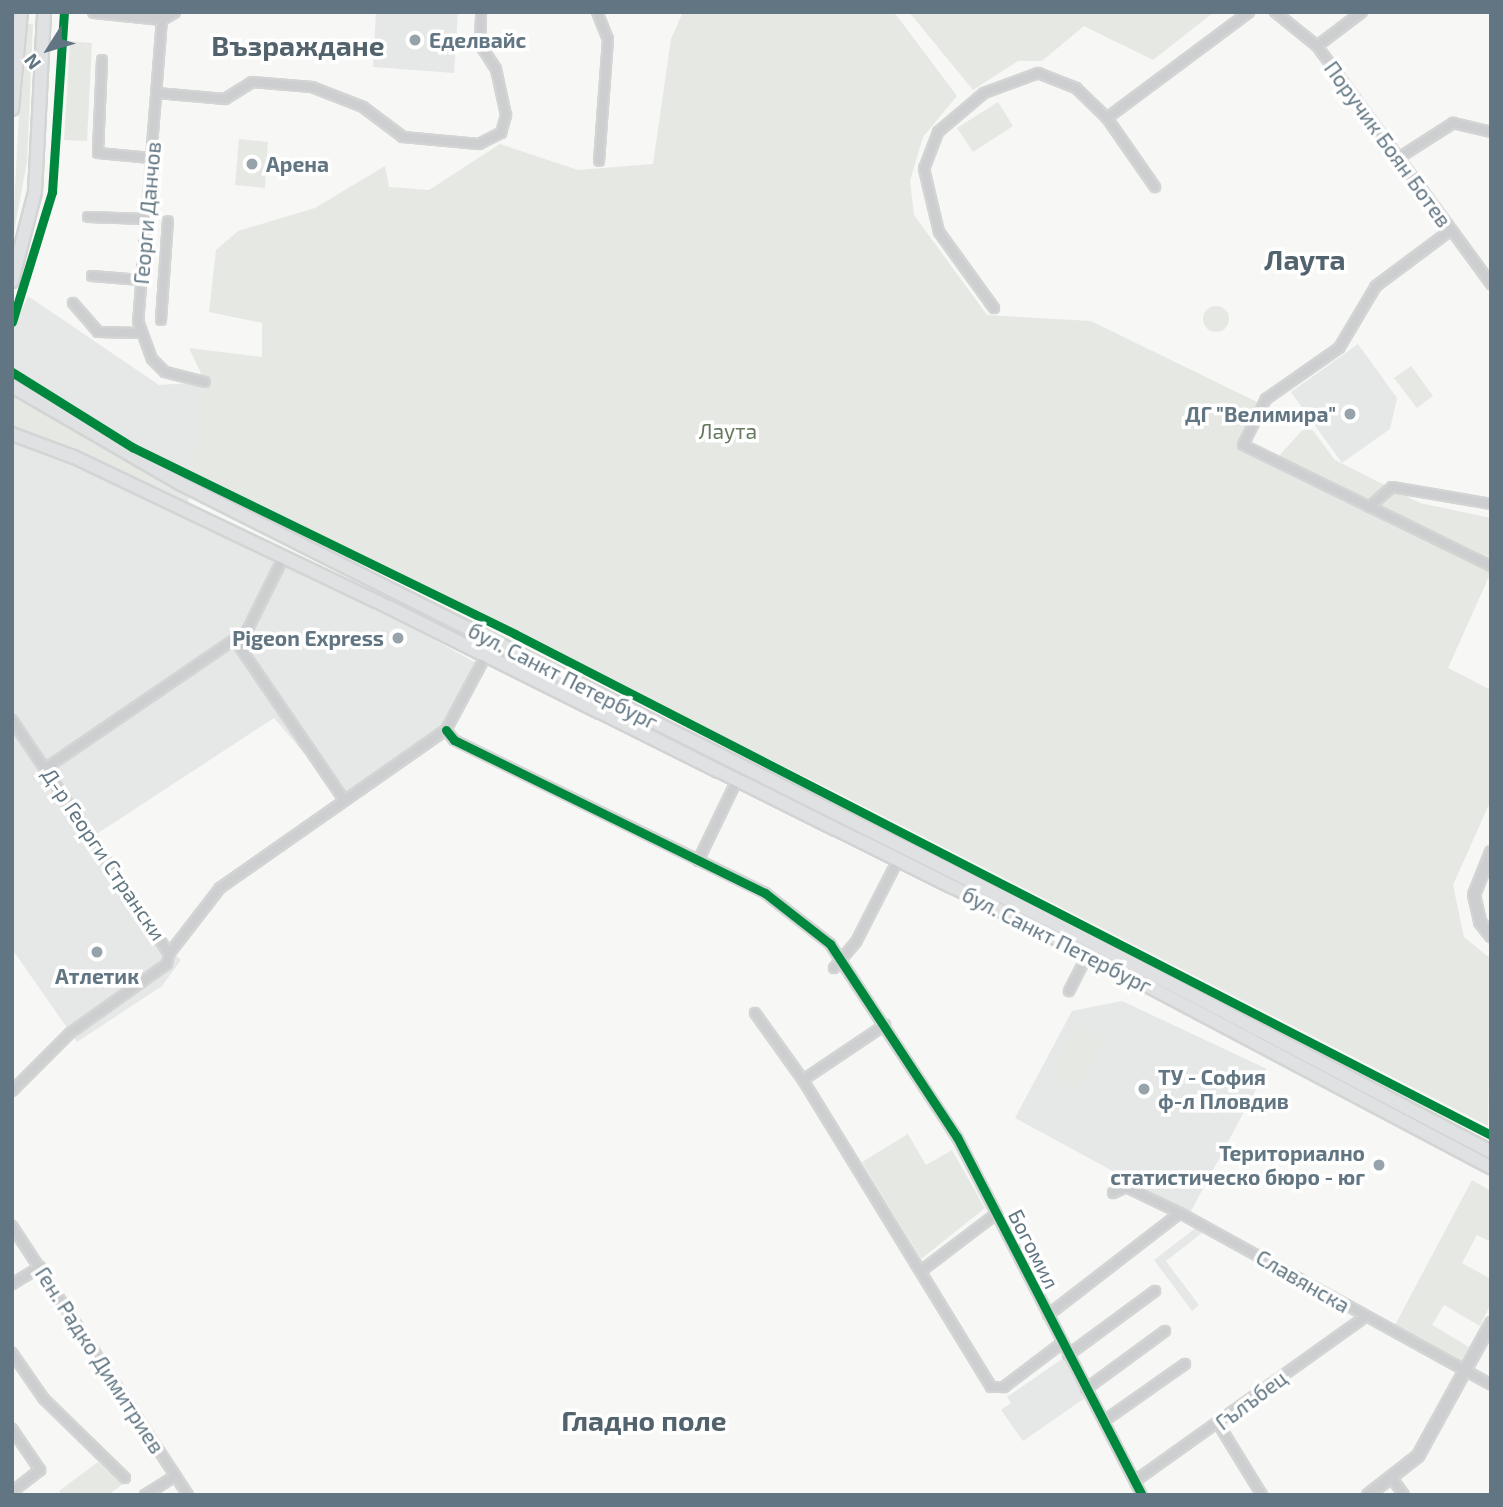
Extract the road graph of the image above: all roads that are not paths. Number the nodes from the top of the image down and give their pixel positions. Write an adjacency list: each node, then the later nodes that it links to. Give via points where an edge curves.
1 (21, 12): 14 (main road)
2 (44, 12): 27 (main road, via 34,192)
3 (94, 12): 10 (street)
4 (174, 12): 10 (street)
5 (481, 12): 13 (street, via 480,44 496,69 506,116 501,134 480,144 403,137 363,107 312,87 252,82 225,99)
6 (597, 12): 19 (street, via 608,40)
7 (1250, 12): 15 (street)
8 (1275, 12): 11 (street, Поручик Боян Ботев)
9 (1362, 12): 11 (street)
10 (162, 19): 13 (street, Георги Данчов)
11 (1317, 46): 18 (street, Поручик Боян Ботев)
12 (102, 60): 17 (street, via 98,153)
13 (157, 93): 17 (street, Георги Данчов)
14 (12, 109)
15 (1107, 118): 20 (street); 30 (street, via 1076,88 1038,73 998,84 939,132 924,169 931,214)
16 (1491, 132): 18 (street, via 1453,123)
17 (152, 158): 22 (street, Георги Данчов)
18 (1397, 159): 24 (street, Поручик Боян Ботев)
19 (599, 161)
20 (1156, 187)
21 (88, 217): 22 (street)
22 (146, 219): 26 (street, Георги Данчов)
23 (168, 221): 31 (street)
24 (1451, 230): 28 (street, Поручик Боян Ботев); 37 (street, via 1376,286 1339,348 1266,400 1243,445)
25 (92, 276): 26 (street)
26 (141, 280): 32 (street, Георги Данчов)
27 (12, 281)
28 (1491, 284)
29 (73, 303): 32 (street, via 98,332)
30 (994, 308)
31 (161, 320)
32 (140, 333): 33 (street, via 165,372)
33 (205, 382)
34 (12, 386): 51 (main road, бул. Санкт Петербург, via 181,484)
35 (12, 434): 38 (main road, бул. Санкт Петербург)
36 (1491, 504): 37 (street, via 1392,487)
37 (1369, 507): 39 (street)
38 (284, 556): 40 (street, via 247,631); 41 (main road, бул. Санкт Петербург)
39 (1491, 566)
40 (235, 640): 44 (street); 46 (street)
41 (486, 655): 43 (street); 45 (main road, бул. Санкт Петербург)
42 (12, 720): 44 (street, Д-р Георги Странски)
43 (446, 730): 46 (street); 49 (street, Богомил, via 454,740)
44 (46, 768): 52 (street, Д-р Георги Странски)
45 (737, 780): 48 (main road, бул. Санкт Петербург); 49 (street)
46 (344, 800): 52 (street, via 220,888)
47 (1491, 852): 50 (street, via 1474,895)
48 (898, 860): 51 (main road, бул. Санкт Петербург); 53 (street)
49 (698, 861): 53 (street, Богомил, via 765,893)
50 (1491, 936)
51 (1090, 949): 55 (street); 60 (main road, бул. Санкт Петербург); 61 (main road, бул. Санкт Петербург)
52 (169, 954): 59 (street, Д-р Георги Странски, via 167,964 70,1033)
53 (842, 961): 54 (street); 57 (street, Богомил)
54 (834, 968)
55 (1069, 991)
56 (755, 1013): 58 (street)
57 (885, 1025): 58 (street); 64 (street, Богомил, via 957,1137)
58 (803, 1080): 67 (street)
59 (12, 1091)
60 (1491, 1152)
61 (1491, 1167)
62 (1113, 1193): 63 (street, Славянска, via 1126,1188)
63 (1180, 1213): 70 (street); 71 (street, Славянска)
64 (996, 1214): 67 (street); 70 (street, Богомил)
65 (12, 1226): 66 (street, Ген. Радко Димитриев)
66 (40, 1267): 68 (street); 84 (street, Ген. Радко Димитриев)
67 (921, 1271): 74 (street, via 991,1387 1004,1387)
68 (12, 1284)
69 (1156, 1291): 76 (street)
70 (1048, 1315): 74 (street, Богомил)
71 (1365, 1317): 78 (street, Славянска); 82 (street, Гълъбец)
72 (1491, 1323): 78 (street)
73 (1165, 1331): 80 (street)
74 (1062, 1343): 76 (street, Богомил)
75 (12, 1353): 86 (street, via 44,1399)
76 (1069, 1355): 80 (street, Богомил)
77 (1185, 1364): 81 (street)
78 (1465, 1372): 79 (street, Славянска); 85 (street, via 1418,1457)
79 (1491, 1385)
80 (1087, 1389): 81 (street, Богомил)
81 (1104, 1421): 87 (street, Богомил)
82 (1219, 1425): 87 (street, Гълъбец); 92 (street)
83 (12, 1429): 88 (street, via 40,1470)
84 (175, 1476): 89 (street); 90 (street, Ген. Радко Димитриев)
85 (1391, 1477): 93 (street); 94 (street)
86 (125, 1478)
87 (1135, 1482): 91 (street, Богомил)
88 (12, 1492)
89 (145, 1495)
90 (188, 1495)
91 (1142, 1495)
92 (1262, 1495)
93 (1368, 1495)
94 (1404, 1495)

